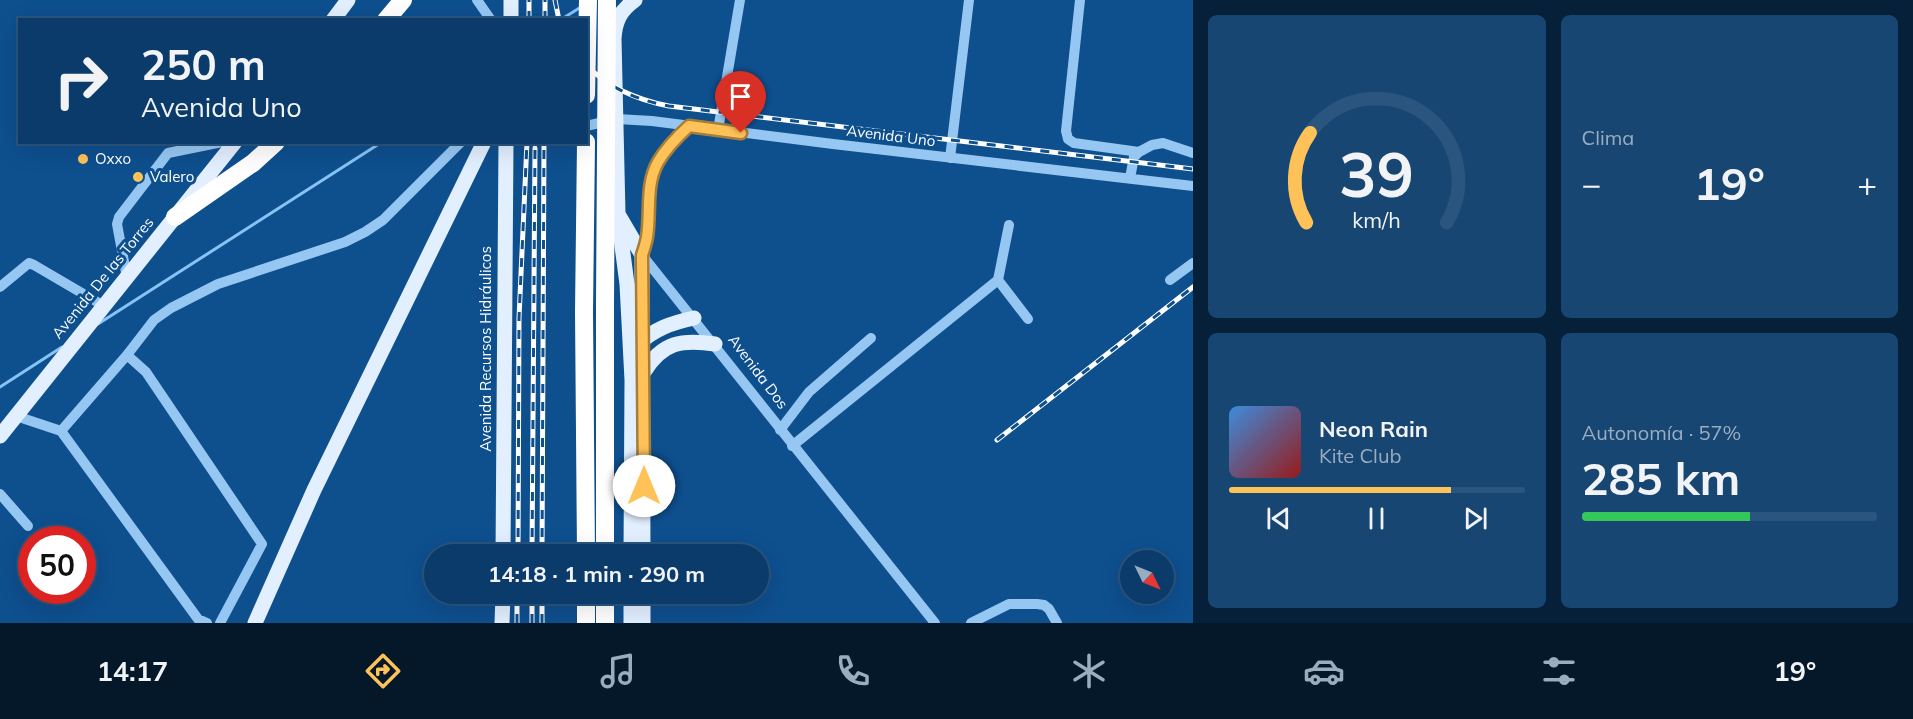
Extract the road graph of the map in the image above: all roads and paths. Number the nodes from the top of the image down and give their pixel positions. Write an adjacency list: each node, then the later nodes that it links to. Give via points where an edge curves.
1 (348, 0): 11 (main road)
2 (403, 0): 12 (highway)
3 (477, 0): 13 (street)
4 (511, 0): 14 (main road)
5 (588, 0): 15 (highway, bridge)
6 (607, 0): 60 (highway, bridge)
7 (634, 0): 16 (main road, Avenida Dos, via 619,15 615,26)
8 (740, 0): 19 (street)
9 (969, 0): 30 (street)
10 (1080, 0): 28 (street, via 1068,139)
11 (334, 18)
12 (388, 18)
13 (490, 18)
14 (511, 18)
15 (588, 18)
16 (617, 119): 17 (street, Avenida Uno); 18 (street, Avenida Uno); 33 (main road, Avenida Dos)
17 (588, 126)
18 (689, 126): 19 (street, Avenida Uno); 36 (street, via 657,164 651,181)
19 (718, 130): 30 (street, Avenida Uno)
20 (212, 144): 38 (street, via 168,153 119,217)
21 (233, 144): 34 (main road, Avenida De las Torres)
22 (274, 144): 34 (highway)
23 (459, 144): 48 (street, via 383,220 365,232 218,284 171,308 154,321)
24 (483, 144): 55 (main road)
25 (506, 144): 58 (main road, Avenida Recursos Hidráulicos)
26 (577, 144): 33 (street)
27 (586, 144): 59 (highway, bridge)
28 (1139, 152): 29 (street, via 1163,143); 31 (street, via 1134,157)
29 (1193, 153)
30 (950, 158): 31 (street, Avenida Uno)
31 (1130, 178): 32 (street, Avenida Uno)
32 (1193, 186)
33 (618, 214): 36 (main road, Avenida Dos); 47 (main road)
34 (175, 217): 38 (main road, Avenida De las Torres)
35 (1009, 225): 39 (street)
36 (642, 255): 43 (street, Avenida Dos); 47 (main road)
37 (1193, 263): 40 (street)
38 (127, 278): 42 (main road, Avenida De las Torres)
39 (998, 280): 44 (street); 54 (street)
40 (1170, 280)
41 (0, 286): 42 (street, via 29,264)
42 (103, 308): 50 (main road, Avenida De las Torres)
43 (694, 318): 46 (street, Avenida Dos); 47 (main road, via 663,326)
44 (1028, 319)
45 (871, 338): 51 (street, via 809,392)
46 (715, 344): 49 (main road, via 674,344 650,361); 51 (street, Avenida Dos)
47 (636, 346): 49 (main road); 61 (main road)
48 (127, 355): 52 (street); 70 (street, via 146,372 262,541)
49 (644, 372): 62 (main road)
50 (16, 416): 52 (street); 53 (main road, Avenida De las Torres)
51 (780, 430): 54 (street, Avenida Dos)
52 (61, 431): 69 (street, via 198,619)
53 (0, 436)
54 (792, 446): 77 (street, Avenida Dos)
55 (314, 490): 68 (main road); 71 (street)
56 (0, 494): 57 (street)
57 (28, 526)
58 (503, 544)
59 (585, 544)
60 (605, 544)
61 (631, 544)
62 (644, 544)
63 (502, 604): 72 (main road)
64 (586, 604): 73 (highway)
65 (605, 604): 74 (highway)
66 (631, 604): 75 (main road)
67 (644, 604): 76 (main road)
68 (258, 617)
69 (207, 623)
70 (220, 623)
71 (248, 623)
72 (502, 623)
73 (586, 623)
74 (605, 623)
75 (631, 623)
76 (643, 623)
77 (934, 623)
78 (971, 623): 79 (street, via 1009,604 1044,605)
79 (1057, 623)

